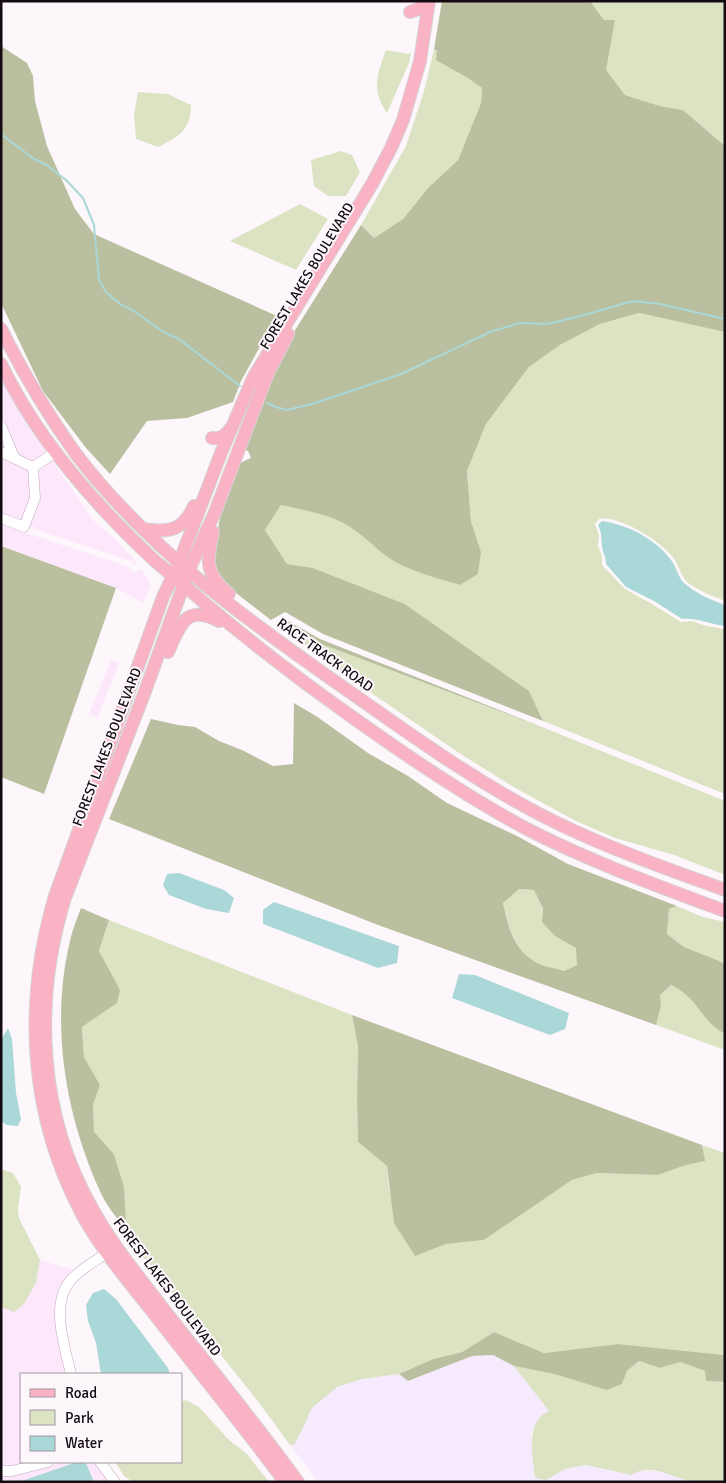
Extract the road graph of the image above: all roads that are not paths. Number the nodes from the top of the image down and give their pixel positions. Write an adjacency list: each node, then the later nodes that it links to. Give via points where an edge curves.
1 (424, 1): 5 (main road, via 420,8)
2 (429, 1): 6 (main road)
3 (434, 1): 6 (main road)
4 (438, 1): 6 (main road, FOREST LAKES BOULEVARD)
5 (410, 12)
6 (430, 24): 9 (main road, via 403,120 389,151); 16 (main road, FOREST LAKES BOULEVARD, via 420,90 402,142 362,216 284,341 268,373)
7 (1, 329): 21 (main road, RACE TRACK ROAD, via 30,386 64,437 90,472)
8 (1, 364): 14 (main road)
9 (258, 370): 11 (main road, FOREST LAKES BOULEVARD); 16 (main road, via 236,439)
10 (1, 426): 17 (street)
11 (232, 426): 12 (main road, via 223,436); 15 (main road, FOREST LAKES BOULEVARD)
12 (212, 438)
13 (1, 452): 17 (street)
14 (56, 452): 18 (street); 23 (main road, via 101,507)
15 (221, 453): 21 (main road, via 209,471 190,517 168,531); 22 (main road, FOREST LAKES BOULEVARD)
16 (242, 453): 19 (main road, FOREST LAKES BOULEVARD, via 232,466)
17 (14, 457): 18 (street)
18 (33, 467): 20 (street, via 35,498 24,527)
19 (215, 512): 22 (main road, FOREST LAKES BOULEVARD); 27 (main road, via 208,555 214,579 318,662)
20 (1, 518)
21 (144, 530): 22 (main road, RACE TRACK ROAD)
22 (184, 567): 23 (main road, FOREST LAKES BOULEVARD); 24 (main road, FOREST LAKES BOULEVARD); 27 (main road, RACE TRACK ROAD)
23 (172, 576): 24 (main road); 34 (main road, FOREST LAKES BOULEVARD, via 55,896 40,958 36,993 36,1058 46,1118 69,1186)
24 (184, 585): 25 (main road); 31 (main road, FOREST LAKES BOULEVARD)
25 (236, 630): 28 (main road); 31 (main road, via 201,614 189,617 181,624 112,786)
26 (350, 679): 29 (main road, via 348,685)
27 (332, 680): 29 (main road, RACE TRACK ROAD)
28 (322, 695): 30 (main road, via 341,696 417,748); 33 (main road, via 428,769 526,828 578,853)
29 (356, 697): 30 (main road, RACE TRACK ROAD)
30 (433, 749): 32 (main road, RACE TRACK ROAD, via 554,822 607,846)
31 (103, 798): 41 (main road, FOREST LAKES BOULEVARD, via 65,898 50,959 44,1025 46,1059 56,1115 79,1183 106,1232)
32 (725, 890)
33 (725, 911)
34 (107, 1253): 35 (street, via 69,1283 60,1306 61,1330); 40 (main road, FOREST LAKES BOULEVARD)
35 (71, 1373)
36 (44, 1463): 38 (street)
37 (101, 1463): 39 (street)
38 (1, 1471)
39 (115, 1482)
40 (285, 1482)
41 (298, 1482)

